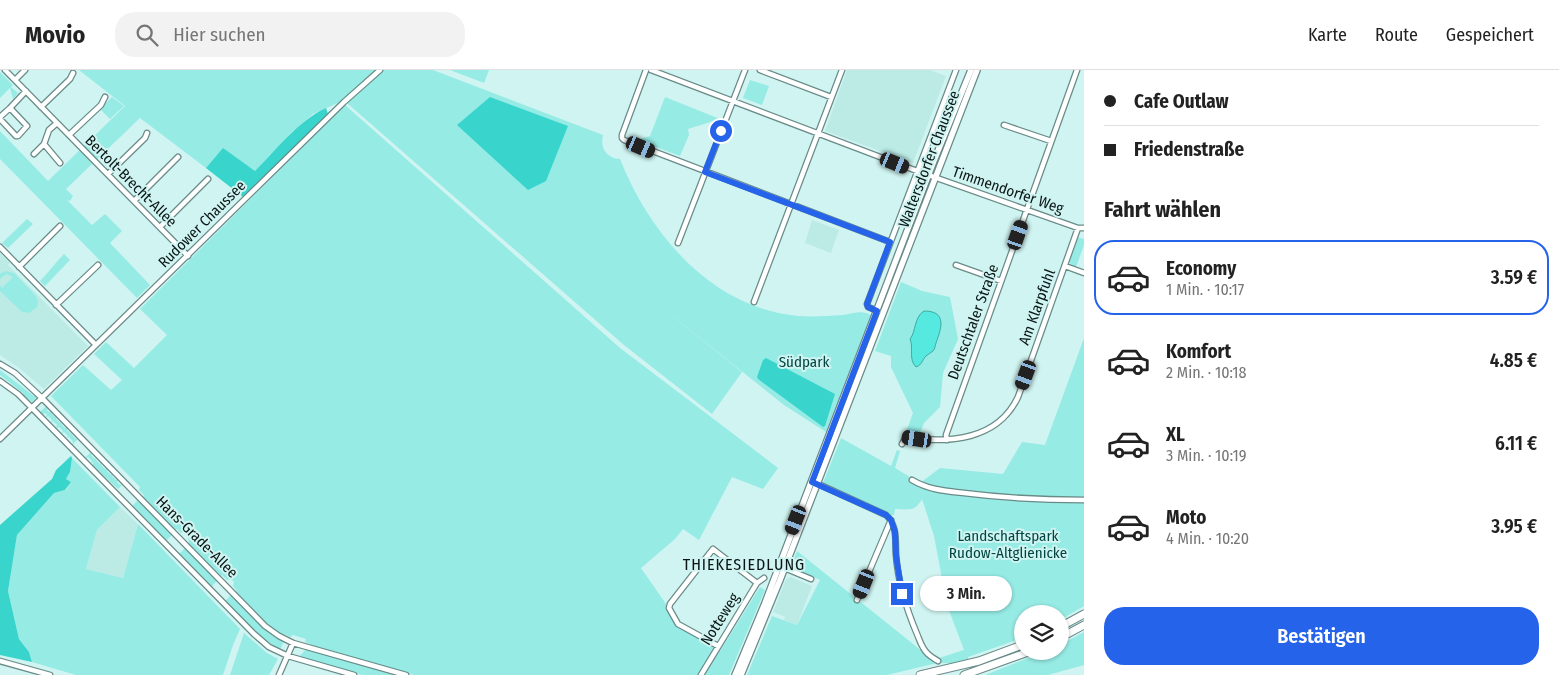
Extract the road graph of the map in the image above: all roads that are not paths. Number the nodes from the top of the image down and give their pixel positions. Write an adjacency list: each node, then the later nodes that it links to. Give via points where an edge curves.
1 (5, 70): 14 (street, Bertolt-Brecht-Allee)
2 (25, 70): 14 (street)
3 (380, 70): 45 (street, Rudower Chaussee)
4 (646, 70): 32 (street, via 622,138)
5 (652, 70): 18 (street, Timmendorfer Weg)
6 (745, 70): 18 (street)
7 (760, 70): 17 (street)
8 (842, 70): 17 (street)
9 (956, 70): 31 (street, Waltersdorfer Chaussee)
10 (971, 70): 34 (main road, Waltersdorfer Chaussee)
11 (977, 70): 34 (main road, Waltersdorfer Chaussee)
12 (1077, 70): 26 (street, Deutschtaler Straße)
13 (73, 72): 19 (street)
14 (15, 80): 15 (street, Bertolt-Brecht-Allee)
15 (26, 91): 19 (street, Bertolt-Brecht-Allee); 20 (street)
16 (105, 97): 25 (street)
17 (832, 97): 24 (street)
18 (733, 101): 24 (street, Timmendorfer Weg); 32 (street)
19 (42, 107): 21 (street, Bertolt-Brecht-Allee)
20 (10, 108): 20 (street, via 27,126 18,136 0,119)
21 (57, 123): 25 (street, Bertolt-Brecht-Allee); 27 (street, via 49,130)
22 (1004, 125): 26 (street)
23 (147, 133): 33 (street)
24 (818, 133): 31 (street, Timmendorfer Weg); 37 (street)
25 (69, 135): 33 (street, Bertolt-Brecht-Allee)
26 (1051, 141): 38 (street, Deutschtaler Straße)
27 (44, 144): 28 (street); 30 (street)
28 (34, 154)
29 (178, 157): 36 (street)
30 (60, 163)
31 (917, 171): 34 (street, Timmendorfer Weg); 42 (street, Waltersdorfer Chaussee)
32 (705, 172): 37 (street); 43 (street)
33 (108, 174): 36 (street, Bertolt-Brecht-Allee)
34 (932, 176): 38 (street, Timmendorfer Weg); 54 (main road, Waltersdorfer Chaussee)
35 (208, 179): 40 (street)
36 (134, 201): 40 (street, Bertolt-Brecht-Allee)
37 (790, 205): 42 (street); 52 (street)
38 (1027, 209): 41 (street, Timmendorfer Weg); 51 (street, Deutschtaler Straße)
39 (60, 226): 49 (street)
40 (160, 227): 45 (street, Bertolt-Brecht-Allee)
41 (1081, 228): 48 (street, Am Klarpfuhl)
42 (890, 242): 54 (street, Waltersdorfer Chaussee, via 867,304)
43 (678, 243)
44 (0, 247): 49 (street)
45 (188, 256): 55 (street, Rudower Chaussee)
46 (98, 265): 53 (street)
47 (956, 265): 51 (street)
48 (1065, 266): 50 (street, Am Klarpfuhl); 61 (street, Am Klarpfuhl, via 1013,407 993,427)
49 (19, 267): 53 (street)
50 (1084, 272)
51 (1001, 281): 61 (street, Deutschtaler Straße, via 946,435)
52 (754, 302)
53 (56, 305): 55 (street)
54 (880, 312): 64 (main road, Waltersdorfer Chaussee)
55 (96, 345): 58 (street, Rudower Chaussee)
56 (0, 364): 58 (street, Hans-Grade-Allee)
57 (0, 381): 59 (street, Hans-Grade-Allee)
58 (42, 398): 59 (street, Rudower Chaussee); 76 (street, Hans-Grade-Allee, via 266,626)
59 (32, 408): 60 (street, Rudower Chaussee); 79 (street, Hans-Grade-Allee, via 254,634 269,647)
60 (0, 439)
61 (947, 440): 62 (street, Am Klarpfuhl, via 906,438)
62 (902, 444)
63 (912, 480): 65 (street, via 931,489 974,494 1032,500)
64 (814, 482): 66 (street); 67 (main road, Waltersdorfer Chaussee)
65 (1084, 500)
66 (891, 520): 71 (street); 81 (street, via 902,594 923,647)
67 (782, 567): 69 (street); 88 (main road, Waltersdorfer Chaussee); 89 (main road, Waltersdorfer Chaussee)
68 (764, 578): 70 (street, Notteweg)
69 (811, 579)
70 (757, 583): 77 (street, Notteweg); 77 (street, via 713,549 669,606 678,624)
71 (857, 600)
72 (1084, 614): 73 (highway)
73 (1069, 622)
74 (1084, 625): 75 (highway)
75 (1069, 633)
76 (293, 643): 79 (street); 86 (street, Hans-Grade-Allee)
77 (718, 646): 87 (street, Notteweg)
78 (1014, 648): 90 (highway, via 979,661)
79 (288, 656): 84 (street); 85 (street, Hans-Grade-Allee)
80 (1014, 658): 91 (highway)
81 (938, 660)
82 (0, 661): 83 (street)
83 (50, 675)
84 (279, 675)
85 (354, 675)
86 (406, 675)
87 (700, 675)
88 (735, 675)
89 (741, 675)
90 (920, 675)
91 (964, 675)

